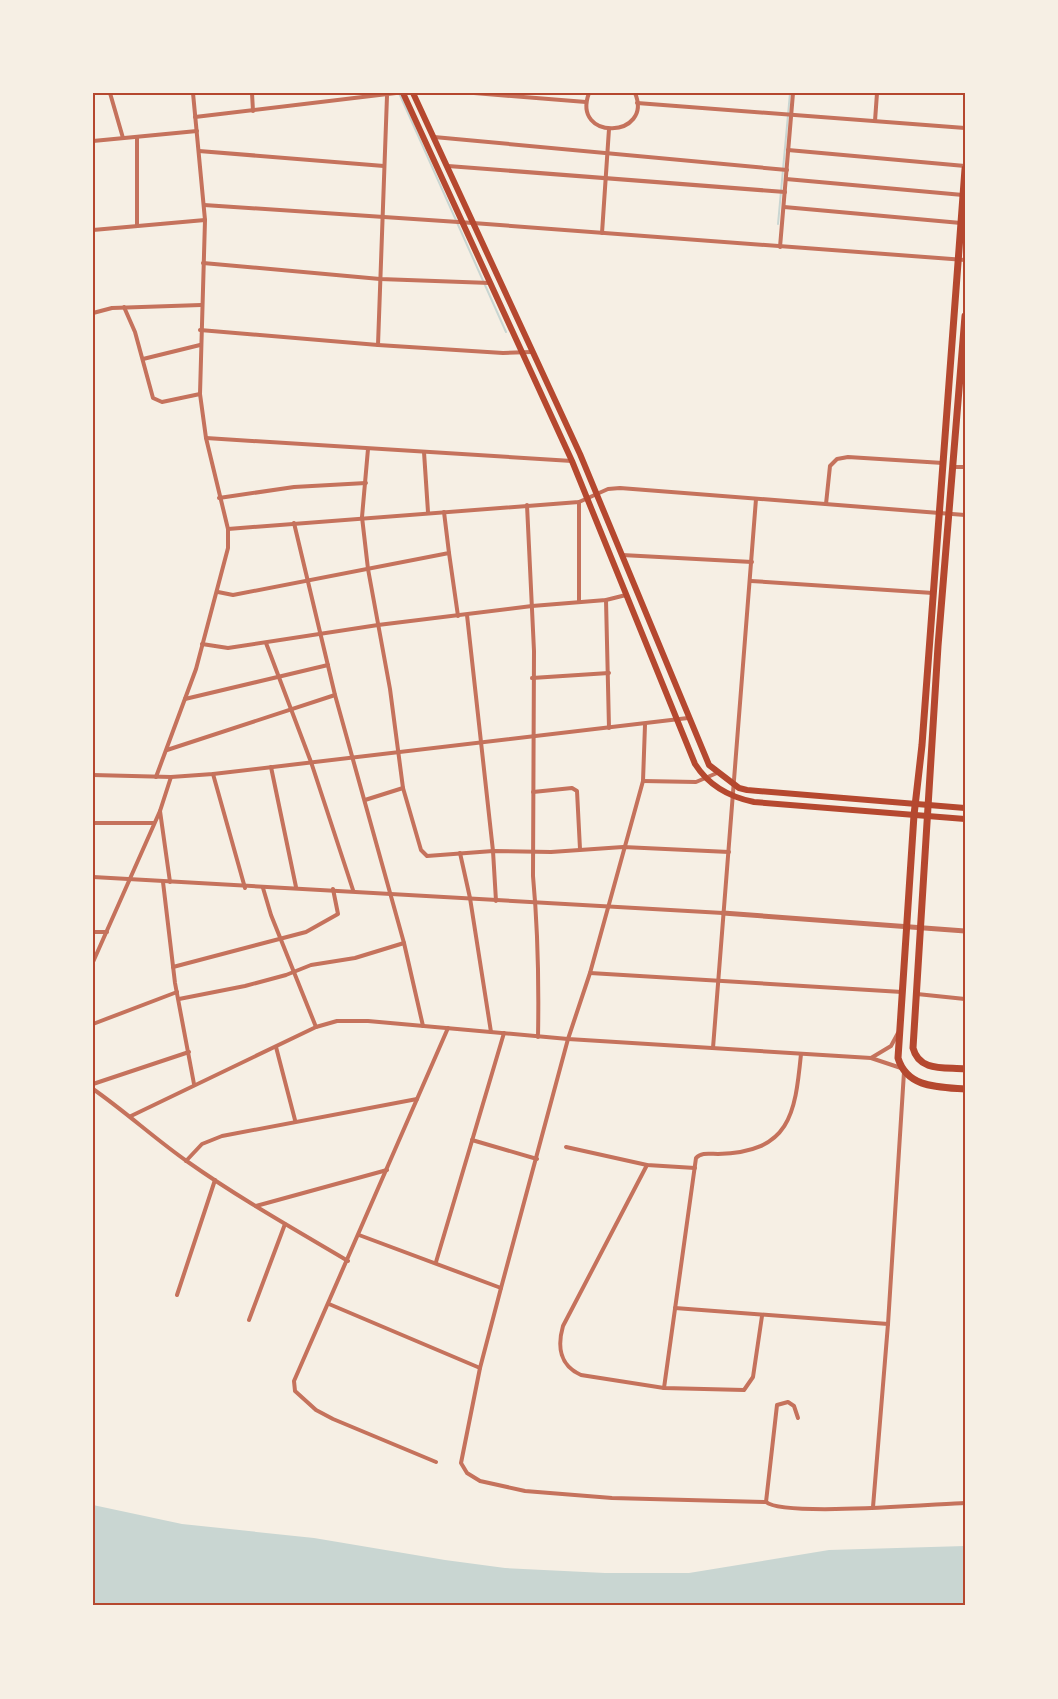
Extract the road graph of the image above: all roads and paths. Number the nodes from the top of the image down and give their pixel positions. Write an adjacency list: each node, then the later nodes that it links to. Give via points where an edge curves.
1 (110, 93): 24 (street)
2 (193, 93): 17 (street)
3 (252, 93): 15 (street)
4 (396, 93): 12 (street)
5 (403, 93): 42 (main road)
6 (413, 93): 23 (main road)
7 (474, 93): 13 (street)
8 (589, 93): 13 (street)
9 (634, 93): 14 (street)
10 (793, 93): 16 (street)
11 (877, 93): 18 (street)
12 (387, 96): 15 (street); 29 (street)
13 (586, 102): 20 (street, via 595,123)
14 (637, 103): 16 (street); 20 (street, via 629,123)
15 (254, 111): 17 (street)
16 (791, 115): 18 (street); 26 (street)
17 (195, 117): 21 (street)
18 (875, 121): 19 (street)
19 (965, 128)
20 (609, 129): 28 (street)
21 (197, 131): 22 (street); 27 (street)
22 (137, 137): 24 (street); 44 (street)
23 (434, 137): 28 (street); 30 (main road)
24 (123, 138): 25 (street)
25 (93, 141)
26 (788, 150): 31 (street); 32 (street)
27 (199, 151): 29 (street); 37 (street)
28 (607, 152): 32 (street); 33 (street)
29 (384, 166): 39 (street)
30 (448, 166): 33 (street); 41 (main road)
31 (965, 167): 36 (highway)
32 (787, 170): 34 (street)
33 (605, 178): 35 (street); 46 (street)
34 (786, 178): 35 (street); 36 (street)
35 (785, 192): 38 (street)
36 (963, 195): 43 (highway)
37 (204, 205): 39 (street); 40 (street)
38 (784, 207): 43 (street); 47 (street)
39 (382, 219): 42 (street); 50 (street)
40 (205, 220): 44 (street); 49 (street)
41 (473, 222): 42 (street); 46 (street); 59 (main road)
42 (464, 223): 51 (main road)
43 (961, 223): 48 (highway)
44 (137, 225): 45 (street)
45 (93, 230)
46 (602, 233): 47 (street)
47 (780, 247): 48 (street)
48 (962, 260): 68 (highway)
49 (203, 263): 50 (street); 52 (street)
50 (380, 279): 51 (street); 58 (street)
51 (491, 283): 60 (main road)
52 (201, 305): 53 (street); 56 (street)
53 (123, 307): 54 (street); 61 (street)
54 (93, 313)
55 (965, 316): 62 (highway)
56 (200, 330): 57 (street); 58 (street)
57 (200, 345): 61 (street); 63 (street)
58 (378, 345): 60 (street)
59 (531, 352): 60 (street); 72 (main road)
60 (523, 353): 67 (main road)
61 (143, 359): 63 (street, via 156,401)
62 (962, 390): 69 (highway)
63 (200, 394): 64 (street)
64 (206, 438): 65 (street); 73 (street)
65 (368, 450): 66 (street); 71 (street)
66 (424, 452): 67 (street); 79 (street)
67 (572, 461): 74 (main road)
68 (943, 463): 77 (street, via 837,459 830,466); 81 (highway)
69 (953, 466): 70 (street); 82 (highway)
70 (965, 467)
71 (366, 483): 73 (street, via 294,487); 84 (street)
72 (597, 494): 74 (street); 75 (street, via 620,489); 88 (main road)
73 (219, 498): 86 (street)
74 (588, 499): 76 (street); 95 (main road)
75 (756, 499): 77 (street); 89 (street)
76 (579, 502): 78 (street); 97 (street)
77 (826, 504): 81 (street)
78 (528, 505): 80 (street); 98 (street)
79 (428, 512): 80 (street); 84 (street)
80 (444, 512): 87 (street)
81 (939, 514): 82 (street); 94 (highway)
82 (949, 514): 83 (street); 137 (highway)
83 (965, 515)
84 (362, 517): 85 (street); 90 (street)
85 (294, 523): 86 (street); 91 (street)
86 (228, 529): 93 (street)
87 (449, 553): 90 (street); 99 (street)
88 (622, 555): 89 (street); 112 (main road)
89 (752, 562): 92 (street)
90 (368, 569): 91 (street); 101 (street)
91 (309, 580): 93 (street, via 233,595); 102 (street)
92 (751, 581): 94 (street); 130 (street)
93 (218, 592): 104 (street)
94 (933, 593): 136 (highway)
95 (627, 595): 96 (street); 113 (main road)
96 (606, 600): 97 (street); 106 (street)
97 (579, 602): 98 (street)
98 (532, 606): 100 (street); 108 (street)
99 (458, 615): 100 (street); 101 (street)
100 (467, 615): 117 (street)
101 (378, 625): 102 (street); 119 (street)
102 (321, 634): 103 (street); 105 (street)
103 (266, 643): 104 (street, via 228,648); 107 (street)
104 (202, 644): 110 (street)
105 (328, 665): 107 (street); 109 (street)
106 (609, 673): 108 (street); 115 (street)
107 (278, 676): 110 (street); 111 (street)
108 (532, 678): 116 (street)
109 (335, 695): 111 (street); 120 (street)
110 (184, 699): 118 (street)
111 (290, 709): 118 (street); 121 (street)
112 (688, 718): 113 (street); 123 (main road, via 704,756)
113 (679, 720): 114 (street); 128 (main road)
114 (645, 725): 115 (street); 129 (street)
115 (609, 728): 116 (street)
116 (532, 736): 117 (street); 132 (street)
117 (481, 744): 119 (street); 148 (street)
118 (166, 751): 126 (street)
119 (397, 753): 120 (street); 131 (street)
120 (353, 757): 121 (street); 135 (street)
121 (311, 762): 122 (street); 160 (street)
122 (272, 767): 124 (street); 156 (street)
123 (717, 773): 128 (street); 130 (main road)
124 (213, 774): 127 (street); 157 (street)
125 (93, 775): 126 (street)
126 (156, 777): 127 (street)
127 (171, 777): 140 (street)
128 (704, 779): 129 (street); 133 (main road)
129 (643, 781): 146 (street)
130 (734, 785): 133 (street); 134 (main road, via 747,790)
131 (403, 788): 135 (street); 151 (street, via 427,856)
132 (533, 792): 147 (street, via 572,788 577,791); 149 (street)
133 (733, 798): 138 (main road); 150 (street)
134 (851, 799): 136 (main road); 138 (main road)
135 (365, 800): 161 (street)
136 (916, 804): 137 (main road); 141 (highway)
137 (930, 806): 139 (main road); 142 (highway)
138 (850, 808): 141 (main road)
139 (965, 808)
140 (160, 811): 145 (street); 155 (street)
141 (914, 815): 142 (main road); 167 (highway)
142 (929, 816): 143 (main road); 168 (highway)
143 (965, 819)
144 (93, 823): 145 (street)
145 (154, 823): 153 (street)
146 (623, 847): 147 (street); 150 (street); 165 (street)
147 (580, 849): 149 (street)
148 (493, 851): 149 (street); 151 (street); 163 (street)
149 (534, 852): 164 (street, via 532,876)
150 (729, 852): 166 (street)
151 (460, 853): 162 (street)
152 (93, 877): 153 (street)
153 (129, 879): 154 (street); 171 (street)
154 (163, 882): 155 (street); 175 (street)
155 (170, 882): 157 (street)
156 (296, 887): 158 (street); 159 (street)
157 (244, 888): 158 (street)
158 (263, 888): 172 (street)
159 (333, 889): 160 (street); 172 (street, via 338,914 306,932)
160 (353, 890): 161 (street)
161 (390, 892): 162 (street); 173 (street)
162 (470, 898): 163 (street); 189 (street)
163 (496, 901): 164 (street)
164 (537, 903): 165 (street); 191 (street)
165 (609, 906): 166 (street); 177 (street)
166 (723, 913): 167 (street); 178 (street)
167 (907, 927): 168 (street); 180 (highway)
168 (922, 928): 169 (street); 181 (highway)
169 (965, 931)
170 (93, 932): 171 (street)
171 (107, 932): 174 (street)
172 (281, 939): 175 (street); 176 (street)
173 (404, 943): 176 (street); 185 (street)
174 (93, 962)
175 (173, 967): 179 (street)
176 (295, 971): 182 (street); 186 (street)
177 (590, 973): 178 (street); 192 (street)
178 (720, 980): 180 (street); 194 (street)
179 (177, 992): 182 (street); 184 (street)
180 (902, 992): 188 (highway)
181 (917, 994): 183 (street); 198 (highway, via 916,1058 924,1065)
182 (179, 999): 195 (street)
183 (965, 999)
184 (93, 1024)
185 (423, 1026): 186 (street, via 347,1021); 187 (street)
186 (316, 1027): 193 (street)
187 (448, 1028): 189 (street); 204 (street)
188 (899, 1030): 197 (street, via 891,1046); 199 (highway, via 898,1058)
189 (491, 1032): 190 (street)
190 (504, 1033): 191 (street); 207 (street)
191 (538, 1036): 192 (street)
192 (568, 1039): 194 (street); 209 (street)
193 (276, 1047): 201 (street); 206 (street)
194 (713, 1048): 196 (street)
195 (189, 1052): 200 (street); 201 (street)
196 (801, 1054): 197 (street); 212 (street, via 796,1099 783,1130 757,1148 698,1155)
197 (871, 1059): 199 (street)
198 (965, 1069)
199 (902, 1070): 203 (highway, via 924,1085); 226 (street)
200 (93, 1084)
201 (194, 1084): 205 (street)
202 (93, 1089): 205 (street)
203 (965, 1089)
204 (418, 1098): 206 (street); 213 (street)
205 (131, 1116): 210 (street)
206 (296, 1120): 210 (street, via 210,1139)
207 (472, 1140): 209 (street); 219 (street)
208 (566, 1147): 211 (street)
209 (537, 1159): 220 (street)
210 (186, 1161): 214 (street)
211 (647, 1165): 212 (street); 228 (street, via 563,1326 560,1351 570,1371 581,1375)
212 (695, 1168): 223 (street)
213 (387, 1170): 215 (street); 217 (street)
214 (215, 1180): 215 (street); 221 (street)
215 (255, 1206): 216 (street)
216 (285, 1224): 218 (street); 225 (street)
217 (359, 1234): 218 (street); 219 (street)
218 (348, 1261): 222 (street)
219 (436, 1262): 220 (street)
220 (501, 1288): 227 (street)
221 (177, 1295)
222 (329, 1304): 227 (street); 230 (street, via 296,1372 295,1391 333,1419)
223 (675, 1308): 224 (street); 228 (street)
224 (762, 1316): 226 (street); 228 (street, via 753,1377 744,1390)
225 (249, 1320)
226 (888, 1324): 233 (street)
227 (480, 1368): 231 (street, via 461,1463 467,1473 480,1481 525,1491 612,1498)
228 (664, 1388)
229 (798, 1418): 231 (street, via 788,1402 777,1405 774,1411)
230 (436, 1462)
231 (766, 1502): 233 (street, via 771,1507 801,1509)
232 (965, 1503): 233 (street)
233 (873, 1507)

